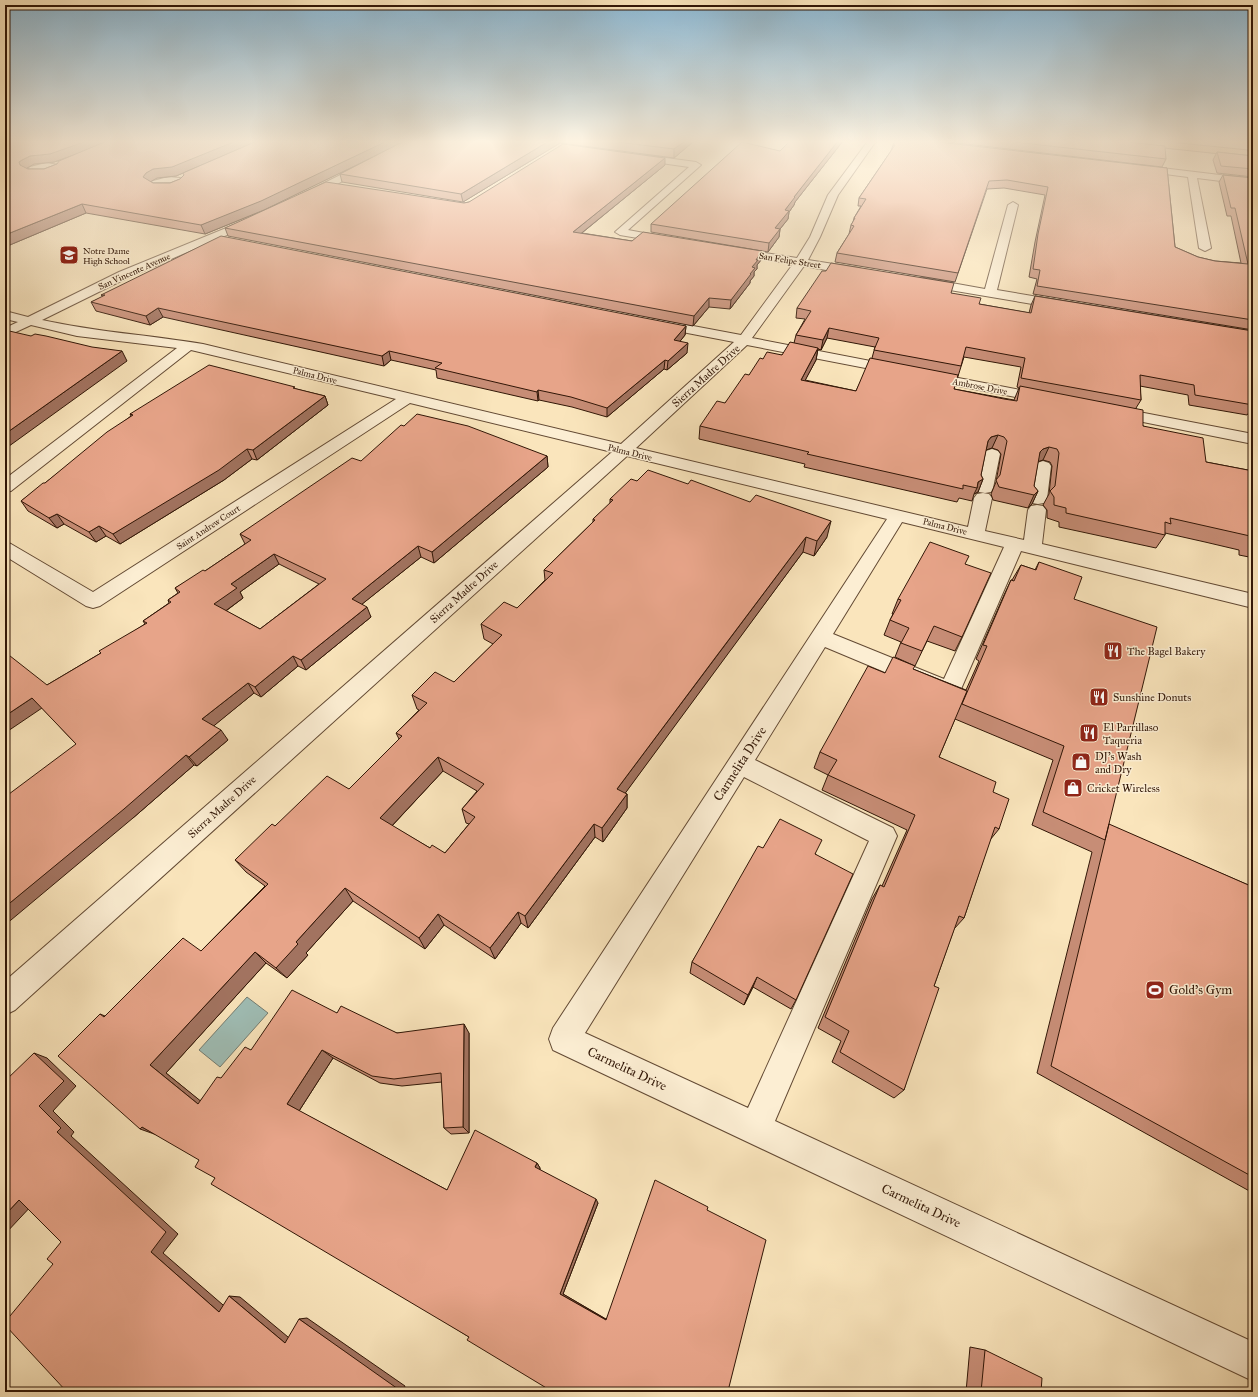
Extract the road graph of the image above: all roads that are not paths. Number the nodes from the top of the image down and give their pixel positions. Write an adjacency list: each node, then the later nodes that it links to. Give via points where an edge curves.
1 (649, 206): 8 (street, via 620,232)
2 (828, 206): 11 (street, Sierra Madre Drive)
3 (1012, 206): 14 (street)
4 (1198, 206): 10 (street)
5 (262, 216): 6 (street, San Vincente Avenue)
6 (213, 238): 7 (street); 18 (street, San Vincente Avenue, via 123,275)
7 (236, 242)
8 (681, 242)
9 (719, 248): 11 (street, San Felipe Street)
10 (1205, 248)
11 (801, 262): 12 (street, San Felipe Street); 20 (street, Sierra Madre Drive)
12 (868, 273)
13 (914, 280): 14 (street)
14 (990, 293): 15 (street)
15 (1075, 307)
16 (5, 314): 18 (street, Palma Drive)
17 (642, 320): 20 (street, Ambrose Drive)
18 (30, 321): 19 (street, San Vincente Avenue); 21 (street, Palma Drive, via 93,334)
19 (5, 332)
20 (744, 340): 23 (street, Ambrose Drive); 26 (street, Sierra Madre Drive)
21 (189, 345): 22 (street, Palma Drive); 29 (street)
22 (409, 397): 26 (street, Palma Drive); 33 (street, Saint Andrew Court, via 93,601)
23 (1060, 402)
24 (1098, 409): 25 (street)
25 (1253, 439)
26 (624, 450): 30 (street, Palma Drive); 37 (street, Sierra Madre Drive)
27 (992, 454): 31 (street)
28 (1043, 466): 32 (street, via 1038,505)
29 (5, 487)
30 (898, 515): 31 (street, Palma Drive); 35 (street, Carmelita Drive)
31 (975, 534): 32 (street, Palma Drive)
32 (1023, 546): 34 (street, Palma Drive); 35 (street, via 950,690)
33 (5, 548)
34 (1253, 601)
35 (821, 637): 36 (street, Carmelita Drive)
36 (740, 764): 38 (street, via 884,836); 38 (street, Carmelita Drive, via 564,1039)
37 (5, 1000)
38 (755, 1128): 39 (street, Carmelita Drive)
39 (1253, 1362)

